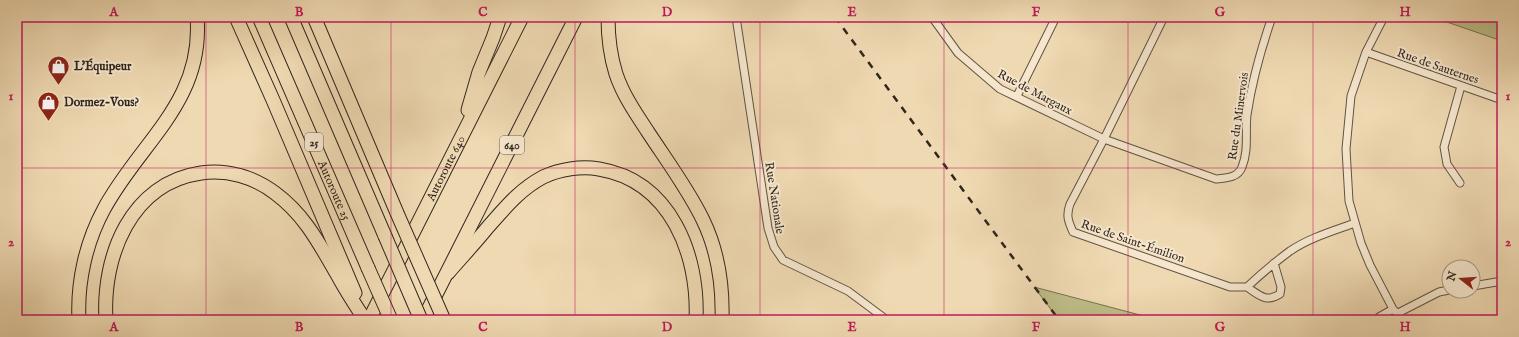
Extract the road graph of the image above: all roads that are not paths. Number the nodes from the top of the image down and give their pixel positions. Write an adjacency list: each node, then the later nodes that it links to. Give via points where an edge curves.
1 (197, 17): 35 (highway, via 194,59 182,95 168,119 104,208 94,233 82,277)
2 (236, 17): 33 (highway)
3 (259, 17): 38 (highway, Autoroute 25 / 25, bridge)
4 (291, 17): 39 (highway, 25, bridge)
5 (314, 17): 17 (highway)
6 (324, 17): 17 (highway)
7 (500, 17): 22 (highway, via 479,72)
8 (522, 17): 22 (highway, Autoroute 640)
9 (576, 17): 27 (highway, 640)
10 (608, 17): 43 (highway, via 611,56 624,93 685,188 708,230 720,276)
11 (736, 17): 44 (street, Rue Nationale, via 768,228 774,247 779,256 790,264 848,291)
12 (932, 17): 20 (street, Rue de Margaux, via 958,53 1000,89)
13 (1056, 17): 20 (street)
14 (1164, 17): 23 (street, Rue de Saint-Émilion)
15 (1272, 17): 23 (street, Rue du Minervois, via 1251,88 1242,168 1231,178 1216,179)
16 (1384, 17): 18 (street)
17 (329, 52): 31 (highway, bridge)
18 (1366, 52): 19 (street, Rue de Sauternes); 25 (street, via 1351,96 1346,149 1349,201)
19 (1461, 86): 21 (street, Rue de Sauternes); 24 (street, via 1444,146 1447,164)
20 (1017, 96): 23 (street, Rue de Margaux)
21 (1502, 100)
22 (460, 139): 37 (highway, Autoroute 640)
23 (1104, 139): 30 (street, Rue de Saint-Émilion, via 1067,212 1073,232 1230,287)
24 (1460, 183)
25 (1355, 223): 26 (street, via 1291,250); 34 (street, via 1370,266)
26 (1274, 263): 30 (street); 30 (street, via 1281,287 1280,294 1267,299)
27 (448, 273): 39 (highway, 640); 42 (highway, via 508,203 526,188 545,176 564,170 605,170 643,186 672,217 685,244 691,267)
28 (1502, 281): 29 (street)
29 (1481, 285)
30 (1248, 287)
31 (432, 292): 40 (highway, bridge); 41 (highway, bridge)
32 (1441, 292): 34 (street)
33 (353, 295): 36 (highway, via 310,228 282,198 260,183 242,176 224,172 205,172 179,178 162,186 141,204 128,221 110,272); 37 (highway)
34 (1395, 311): 45 (street); 46 (street)
35 (79, 320)
36 (106, 320)
37 (367, 320)
38 (390, 320)
39 (422, 320)
40 (444, 320)
41 (451, 320)
42 (696, 320)
43 (722, 320)
44 (887, 320)
45 (1377, 320)
46 (1403, 320)

